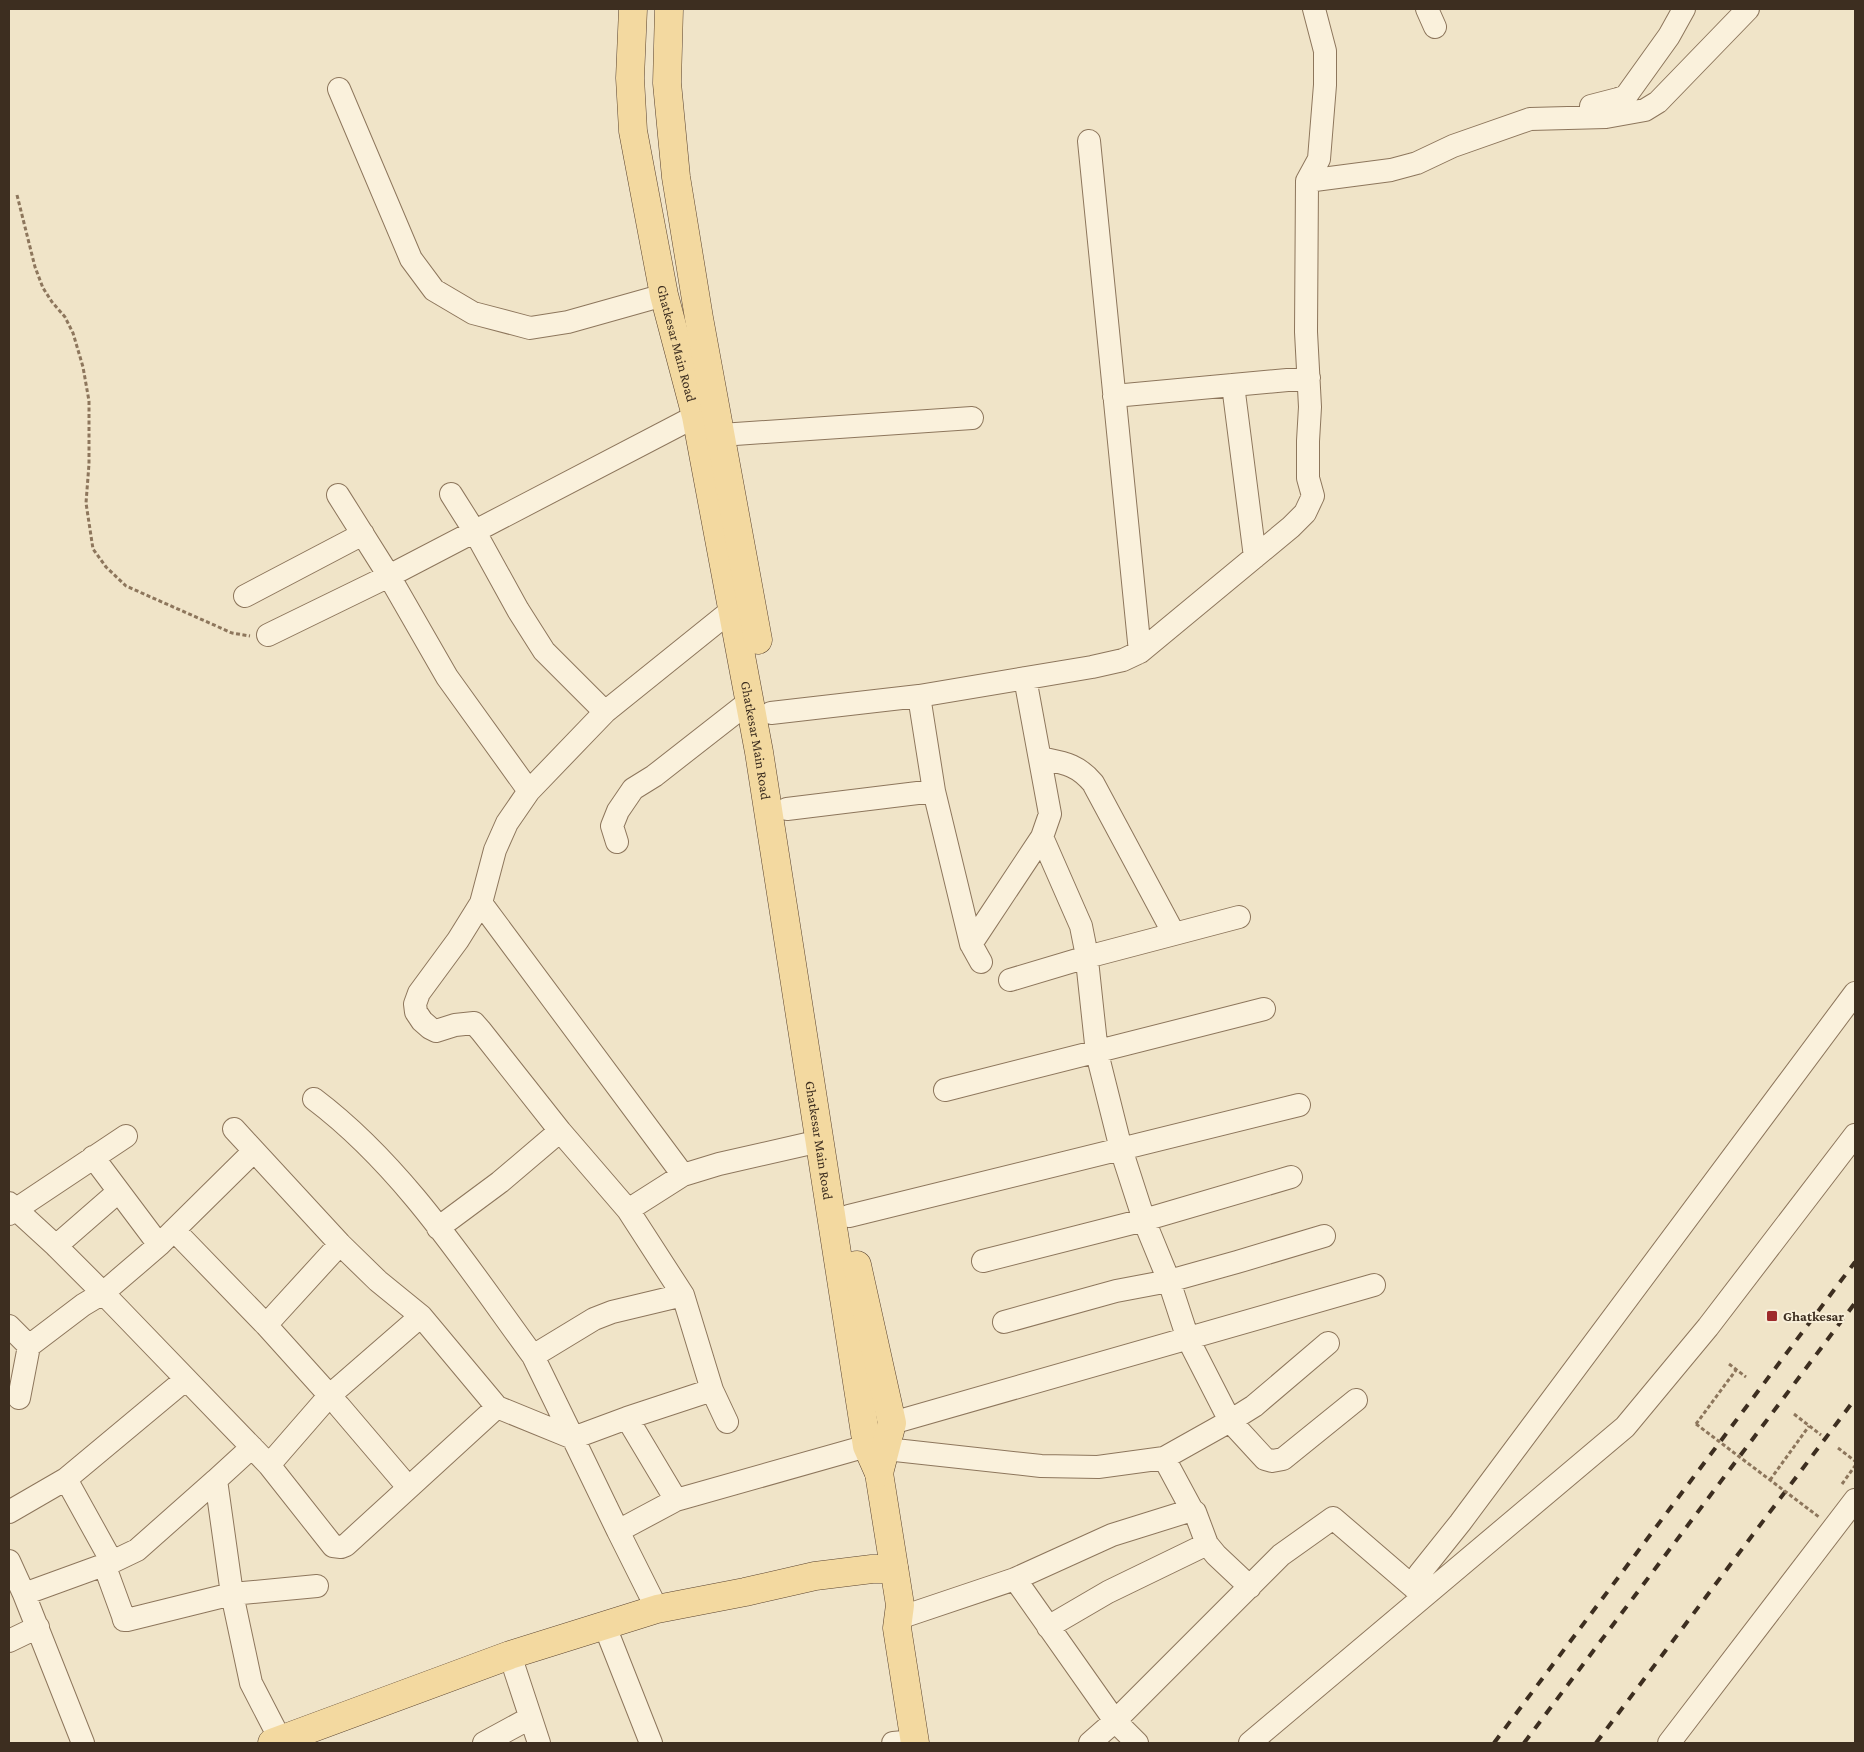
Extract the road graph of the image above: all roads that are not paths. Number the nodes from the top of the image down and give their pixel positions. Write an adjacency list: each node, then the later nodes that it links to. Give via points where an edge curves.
1 (633, 9): 10 (main road, Ghatkesar Main Road, via 630,78 633,131)
2 (669, 9): 15 (main road, Ghatkesar Main Road, via 667,84 676,177)
3 (1314, 9): 9 (street, via 1324,51 1325,85 1319,159)
4 (1684, 9): 7 (street, via 1626,96)
5 (1748, 9): 7 (street, via 1658,102 1645,110 1606,117)
6 (339, 89): 10 (street, via 411,258 434,290 473,313 530,328 568,322)
7 (1530, 120): 9 (street, via 1453,146 1417,163 1391,170)
8 (1089, 142): 13 (street)
9 (1307, 181): 11 (street)
10 (664, 295): 15 (main road, Ghatkesar Main Road)
11 (1308, 378): 12 (street); 20 (street, via 1308,478 1313,496 1305,513)
12 (1233, 385): 13 (street); 20 (street)
13 (1114, 396): 25 (street)
14 (972, 418): 15 (street)
15 (711, 420): 18 (street); 23 (main road, Ghatkesar Main Road); 28 (main road, Ghatkesar Main Road)
16 (338, 494): 19 (street)
17 (451, 494): 18 (street)
18 (475, 532): 21 (street); 29 (street, via 544,651)
19 (363, 534): 21 (street); 22 (street)
20 (1255, 557): 25 (street)
21 (388, 576): 24 (street); 31 (street, via 446,677)
22 (245, 596)
23 (733, 609): 28 (main road, Ghatkesar Main Road); 29 (street)
24 (268, 635)
25 (1140, 652): 26 (street, via 1123,660)
26 (1025, 678): 27 (street); 30 (street)
27 (919, 696): 28 (street); 32 (street)
28 (760, 707): 33 (main road, Ghatkesar Main Road); 35 (street, via 633,789 612,826); 51 (main road, Ghatkesar Main Road)
29 (605, 712): 31 (street)
30 (1040, 758): 34 (street, via 1050,814); 38 (street, via 1066,763 1078,769 1093,784)
31 (530, 791): 36 (street, via 507,823 495,850)
32 (934, 791): 33 (street); 34 (street, via 976,953)
33 (787, 809): 51 (main road, Ghatkesar Main Road, via 816,1011)
34 (1042, 837): 39 (street, via 1081,926)
35 (617, 842)
36 (481, 902): 48 (street, via 419,993 416,1012 436,1031 474,1023); 55 (street)
37 (1238, 917): 38 (street)
38 (1174, 934): 39 (street)
39 (1087, 957): 40 (street); 43 (street)
40 (1010, 980)
41 (1855, 993): 109 (street, via 1420,1573)
42 (1264, 1009): 43 (street)
43 (1097, 1053): 44 (street); 52 (street)
44 (945, 1090)
45 (314, 1100): 62 (street, via 370,1147)
46 (1299, 1105): 52 (street)
47 (234, 1129): 53 (street)
48 (560, 1131): 59 (street); 62 (street, via 500,1182)
49 (126, 1136): 54 (street)
50 (1855, 1136): 109 (street, via 1708,1327 1625,1427)
51 (829, 1140): 55 (street); 60 (main road, Ghatkesar Main Road); 91 (main road, Ghatkesar Main Road)
52 (1121, 1149): 60 (street); 61 (street)
53 (254, 1151): 64 (street); 65 (street)
54 (93, 1157): 57 (street); 58 (street)
55 (683, 1174): 59 (street)
56 (1291, 1177): 61 (street)
57 (118, 1192): 64 (street); 66 (street)
58 (11, 1209): 66 (street)
59 (628, 1210): 71 (street)
60 (849, 1216): 91 (main road, Ghatkesar Main Road)
61 (1144, 1220): 67 (street); 68 (street)
62 (438, 1228): 79 (street)
63 (1324, 1236): 68 (street)
64 (166, 1238): 70 (street); 74 (street)
65 (340, 1244): 72 (street); 74 (street)
66 (56, 1246): 70 (street)
67 (983, 1261)
68 (1169, 1280): 73 (street); 76 (street)
69 (1374, 1285): 76 (street)
70 (103, 1293): 78 (street); 80 (street)
71 (682, 1295): 79 (street, via 594,1319); 81 (street)
72 (421, 1316): 82 (street); 85 (street)
73 (1004, 1322)
74 (266, 1325): 82 (street)
75 (9, 1326): 78 (street)
76 (1188, 1338): 87 (street); 91 (street)
77 (1328, 1343): 87 (street, via 1254,1406)
78 (29, 1346): 83 (street)
79 (533, 1356): 89 (street)
80 (186, 1379): 90 (street); 94 (street)
81 (712, 1390): 86 (street); 88 (street)
82 (330, 1396): 93 (street); 96 (street)
83 (19, 1398)
84 (1356, 1400): 87 (street, via 1283,1459 1277,1460 1265,1459)
85 (497, 1407): 89 (street); 96 (street)
86 (627, 1418): 89 (street); 97 (street)
87 (1230, 1421): 92 (street)
88 (727, 1422)
89 (574, 1438): 101 (street)
90 (252, 1447): 93 (street); 95 (street)
91 (881, 1448): 92 (street, via 1041,1466 1098,1467); 97 (street); 105 (main road, Ghatkesar Main Road)
92 (1164, 1458): 99 (street)
93 (269, 1466): 96 (street, via 333,1546 346,1546)
94 (66, 1479): 100 (street); 104 (street)
95 (216, 1480): 104 (street, via 137,1550); 111 (street)
96 (408, 1487)
97 (676, 1500): 101 (street)
98 (1855, 1500): 130 (street)
99 (1192, 1510): 102 (street); 106 (street, via 1112,1534)
100 (9, 1512)
101 (618, 1531): 112 (street)
102 (1208, 1544): 108 (street); 116 (street, via 1116,1587)
103 (9, 1561): 110 (street)
104 (108, 1563): 110 (street); 111 (street, via 124,1620)
105 (894, 1569): 112 (main road, via 815,1576); 113 (main road, Ghatkesar Main Road)
106 (1015, 1579): 113 (street); 116 (street)
107 (317, 1586): 111 (street)
108 (1250, 1587): 109 (street, via 1281,1555 1333,1518); 120 (street)
109 (1419, 1591): 129 (street)
110 (24, 1594): 115 (street)
111 (232, 1594): 121 (street, via 250,1683)
112 (657, 1609): 114 (main road)
113 (904, 1610): 126 (main road, Ghatkesar Main Road, via 897,1628)
114 (604, 1624): 118 (main road); 125 (street)
115 (38, 1627): 117 (street); 122 (street)
116 (1048, 1628): 120 (street)
117 (9, 1641)
118 (510, 1655): 119 (street); 121 (main road)
119 (530, 1718): 123 (street); 124 (street)
120 (1115, 1721): 127 (street); 128 (street)
121 (278, 1742)
122 (83, 1743)
123 (484, 1743)
124 (539, 1743)
125 (651, 1743)
126 (914, 1743)
127 (1090, 1743)
128 (1138, 1743)
129 (1250, 1743)
130 (1669, 1743)

